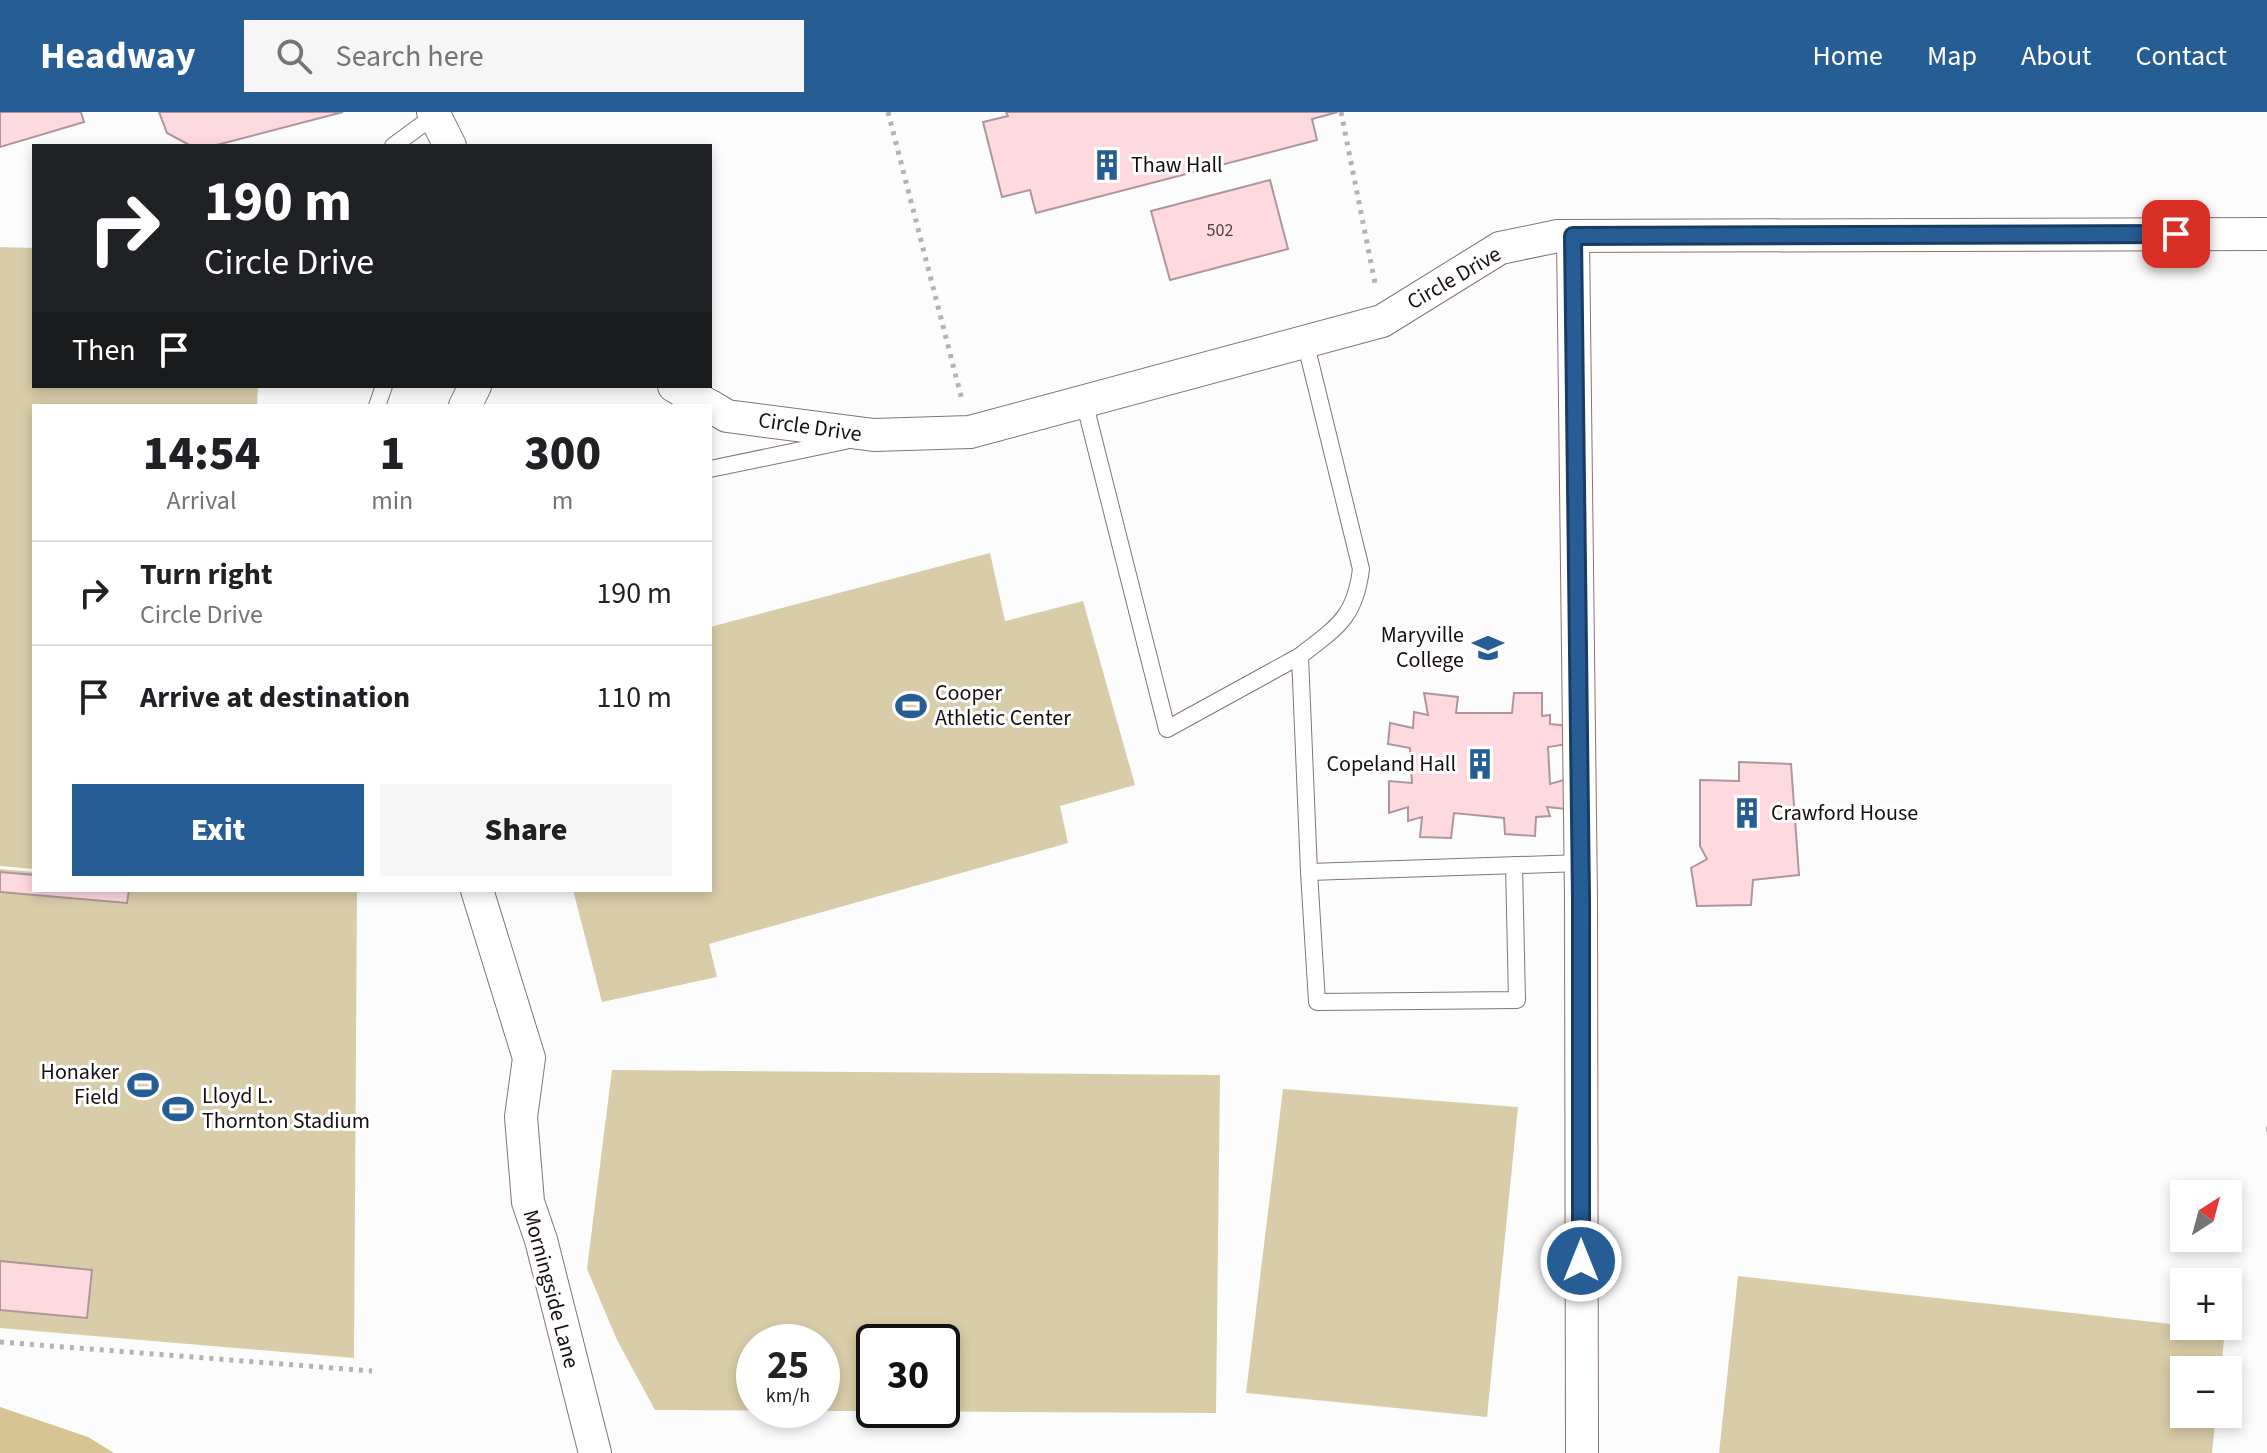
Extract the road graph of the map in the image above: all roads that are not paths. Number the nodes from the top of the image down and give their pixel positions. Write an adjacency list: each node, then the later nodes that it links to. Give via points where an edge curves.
1 (434, 113): 2 (lane); 3 (street)
2 (395, 144)
3 (449, 144)
4 (2267, 234): 5 (street, Circle Drive)
5 (1573, 236): 6 (street, Circle Drive, via 1500,248 1382,321); 14 (street)
6 (1305, 341): 8 (street, Circle Drive); 13 (lane, via 1361,569 1357,600 1335,628)
7 (678, 388): 9 (street, Circle Drive)
8 (1084, 401): 11 (street, Circle Drive, via 970,432); 13 (lane, via 1167,729)
9 (706, 404)
10 (712, 407): 11 (street, Circle Drive, via 727,416)
11 (874, 435): 12 (lane)
12 (712, 469)
13 (1300, 656): 16 (lane)
14 (1581, 863): 15 (lane); 19 (street)
15 (1514, 865): 16 (lane); 16 (lane, via 1517,1000 1317,1002)
16 (1309, 872)
17 (478, 892): 18 (street, Morningside Lane, via 529,1058 521,1117 528,1202)
18 (595, 1453)
19 (1582, 1453)

